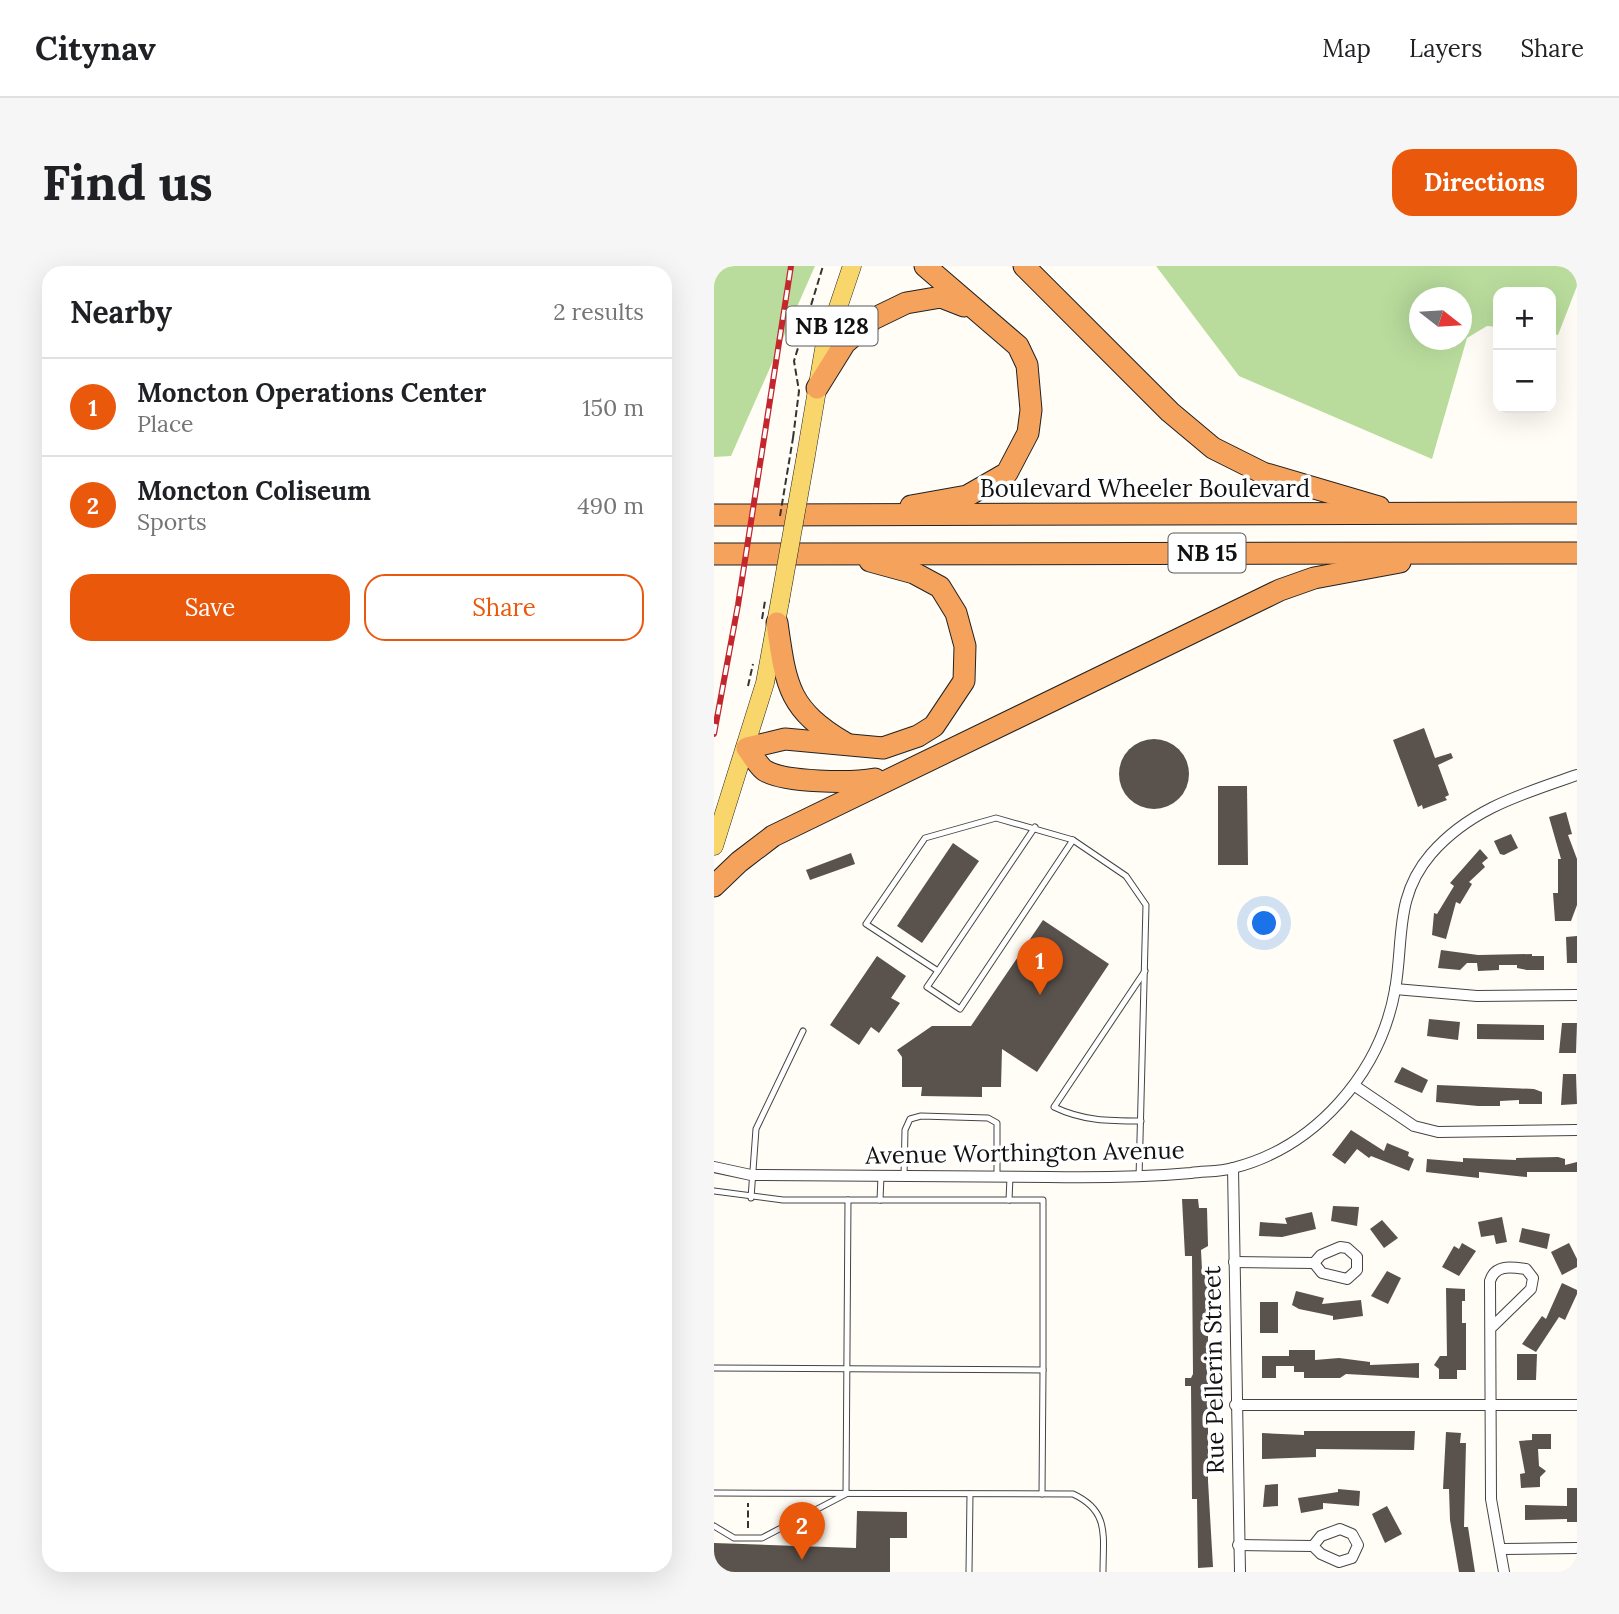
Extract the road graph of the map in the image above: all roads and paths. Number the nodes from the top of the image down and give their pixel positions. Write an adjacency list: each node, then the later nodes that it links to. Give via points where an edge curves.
1 (823, 266): 7 (path, via 794,361 799,391)
2 (852, 266): 6 (main road, NB 128, via 824,349)
3 (925, 266): 5 (highway)
4 (1024, 266): 8 (highway, via 1170,412 1213,448 1263,473 1378,507)
5 (972, 310): 6 (highway, via 941,297 906,303 873,319 845,343); 9 (highway, via 1018,346 1027,365 1028,432 1007,473 967,496)
6 (817, 388): 15 (main road, NB 128, bridge)
7 (793, 438)
8 (1577, 513): 9 (highway, Boulevard Wheeler Boulevard / NB 15)
9 (872, 514): 10 (highway, Boulevard Wheeler Boulevard / NB 15)
10 (714, 515)
11 (1455, 552): 12 (highway, NB 15); 13 (highway, NB 15); 18 (highway, via 1314,578 1280,590)
12 (837, 553): 14 (highway, NB 15); 16 (highway, via 914,573 940,587 956,613 965,646 964,681 934,726 883,748)
13 (1577, 553)
14 (714, 554)
15 (777, 623): 16 (highway, via 789,690 804,713); 17 (main road, NB 128)
16 (850, 746): 17 (highway, via 785,739)
17 (747, 748): 18 (highway, via 765,771 794,778 851,783); 22 (main road, NB 128)
18 (897, 774): 23 (highway, via 773,836)
19 (1577, 775): 26 (street, Avenue Worthington Avenue, via 1501,801 1457,827 1429,857 1406,897)
20 (1035, 827): 21 (lane); 24 (lane); 24 (lane, via 996,818 925,838 866,924)
21 (1073, 840): 24 (lane, via 960,1009 927,987); 25 (lane, via 1126,876 1146,905)
22 (714, 846)
23 (714, 886)
24 (937, 971)
25 (1145, 971): 30 (lane); 30 (lane, via 1054,1107 1096,1121)
26 (1395, 989): 27 (street, via 1477,996); 29 (street, Avenue Worthington Avenue, via 1381,1039)
27 (1577, 995)
28 (803, 1031): 34 (lane, via 756,1129)
29 (1355, 1086): 31 (street, via 1414,1126 1438,1132); 33 (street, Avenue Worthington Avenue, via 1323,1120 1282,1148)
30 (1141, 1121): 39 (lane)
31 (1577, 1130)
32 (714, 1167): 34 (street, Avenue Worthington Avenue)
33 (1233, 1168): 39 (street, Avenue Worthington Avenue); 45 (street, Rue Pellerin Street)
34 (751, 1175): 35 (street, Avenue Worthington Avenue); 41 (lane)
35 (881, 1176): 36 (street, Avenue Worthington Avenue); 43 (lane)
36 (904, 1176): 37 (street, Avenue Worthington Avenue); 37 (lane, via 905,1130 910,1119 921,1116 988,1118 997,1123)
37 (997, 1177): 38 (street, Avenue Worthington Avenue)
38 (1010, 1177): 39 (street, Avenue Worthington Avenue); 44 (lane)
39 (1139, 1178)
40 (714, 1191): 41 (lane)
41 (751, 1198): 42 (lane)
42 (848, 1200): 43 (lane); 49 (lane)
43 (880, 1200): 44 (lane)
44 (1009, 1200): 50 (lane, via 1043,1200)
45 (1234, 1262): 46 (street); 51 (street, Rue Pellerin Street)
46 (1314, 1264)
47 (1491, 1328): 47 (street, via 1531,1289 1533,1278 1526,1269 1500,1268 1492,1273); 52 (street)
48 (714, 1368): 49 (lane)
49 (847, 1369): 50 (lane); 56 (lane)
50 (1043, 1370): 58 (lane)
51 (1235, 1405): 52 (street); 61 (street, Rue Pellerin Street)
52 (1491, 1405): 53 (street); 64 (street, via 1491,1499)
53 (1577, 1405)
54 (714, 1493): 55 (lane)
55 (748, 1493): 56 (lane); 60 (path)
56 (846, 1494): 57 (lane); 60 (lane, via 762,1538)
57 (970, 1494): 58 (lane); 65 (lane)
58 (1042, 1494): 66 (lane, via 1073,1494 1091,1503 1102,1523)
59 (714, 1526): 60 (lane, via 734,1538)
60 (748, 1538)
61 (1238, 1545): 62 (street); 67 (street, Rue Pellerin Street)
62 (1313, 1546)
63 (1577, 1548): 64 (street)
64 (1502, 1549): 68 (street)
65 (969, 1572)
66 (1103, 1572)
67 (1240, 1572)
68 (1504, 1572)

